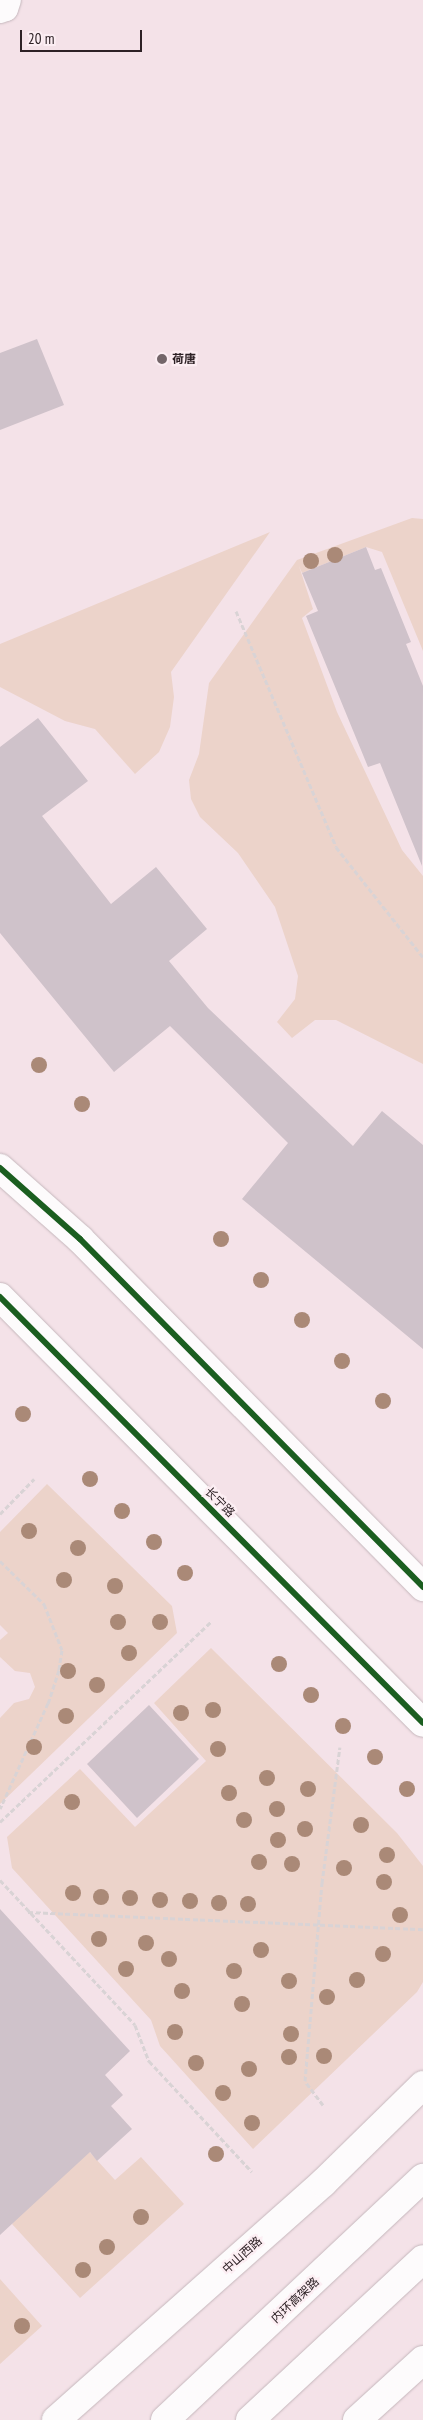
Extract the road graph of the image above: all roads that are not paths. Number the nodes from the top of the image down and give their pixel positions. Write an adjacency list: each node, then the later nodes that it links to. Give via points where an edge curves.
1 (9, 0): 2 (lane, via 6,9)
2 (0, 11)
3 (0, 1168): 5 (main road, via 80,1239)
4 (0, 1297): 6 (main road, 长宁路)
5 (423, 1587)
6 (423, 1723)
7 (423, 2085): 11 (main road, 中山西路, via 323,2183)
8 (423, 2178): 12 (main road, 内环高架路)
9 (423, 2259): 13 (main road)
10 (423, 2360): 14 (main road)
11 (56, 2420)
12 (165, 2420)
13 (250, 2420)
14 (357, 2420)

